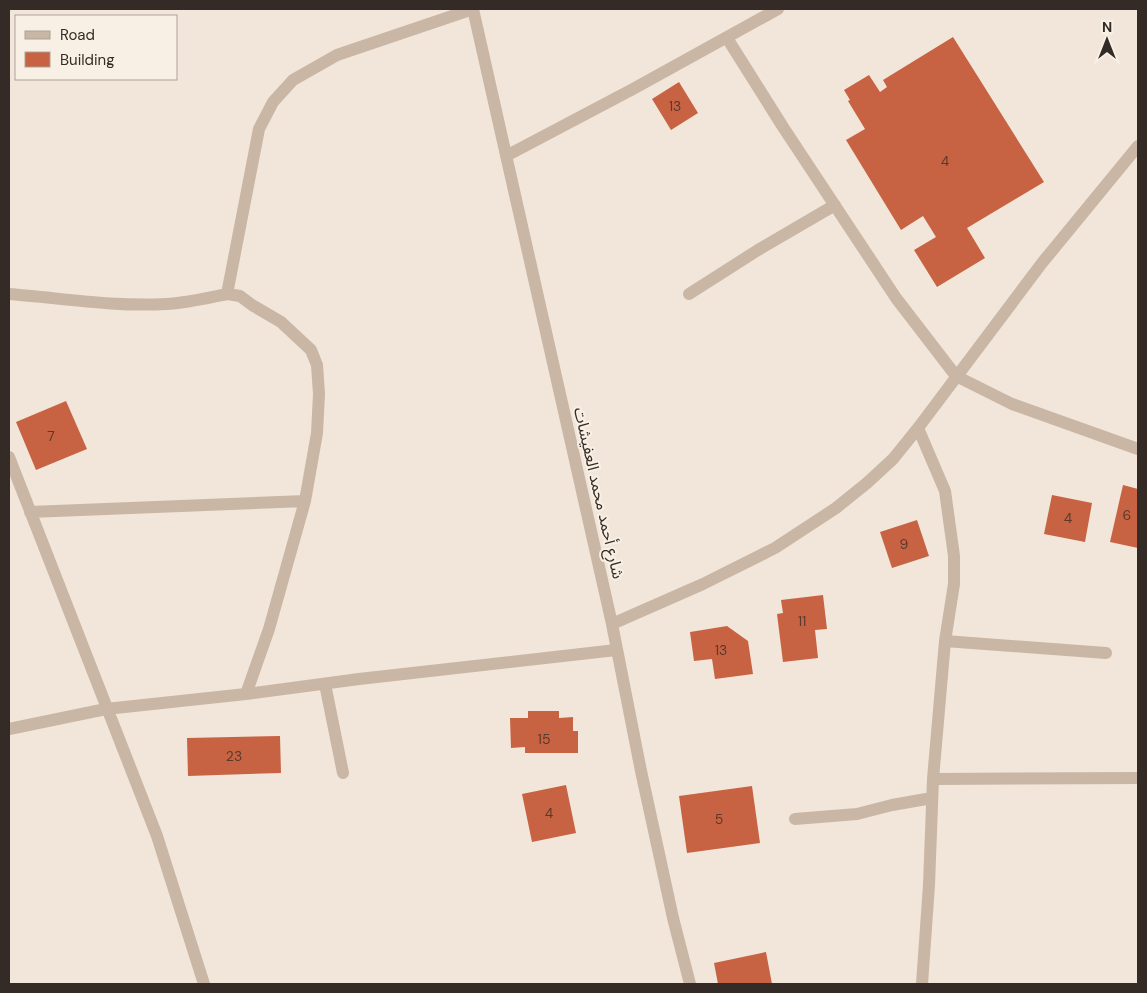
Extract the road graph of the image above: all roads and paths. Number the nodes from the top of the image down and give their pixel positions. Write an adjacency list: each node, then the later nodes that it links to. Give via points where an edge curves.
1 (473, 9): 5 (street, شارع أحمد محمد العفيشات); 8 (street, via 336,55 293,80 273,102 259,129)
2 (778, 9): 3 (street)
3 (727, 38): 5 (street); 6 (street)
4 (1138, 146): 10 (street, via 1042,263)
5 (506, 156): 16 (street, شارع أحمد محمد العفيشات)
6 (835, 205): 9 (street); 10 (street, via 896,298)
7 (9, 294): 8 (street, via 134,305 187,302)
8 (227, 294): 14 (street, via 240,296 280,322 311,350 317,365 320,394 317,433)
9 (689, 294)
10 (956, 376): 11 (street); 12 (street, via 1012,404)
11 (918, 428): 16 (street, via 893,459 867,483 836,508 775,548); 17 (street, via 945,491 950,521 954,584)
12 (1138, 449)
13 (9, 457): 15 (street)
14 (305, 501): 15 (street); 21 (street, via 269,629)
15 (30, 512): 22 (street)
16 (612, 624): 18 (street, شارع أحمد محمد العفيشات)
17 (945, 641): 19 (street); 26 (street)
18 (616, 650): 20 (street); 30 (street, شارع أحمد محمد العفيشات)
19 (1106, 654)
20 (325, 684): 21 (street); 24 (street)
21 (246, 694): 22 (street)
22 (106, 708): 23 (street); 29 (street, via 157,836)
23 (9, 729)
24 (343, 773)
25 (1138, 778): 26 (street)
26 (933, 779): 27 (street)
27 (932, 798): 28 (street, via 857,814); 31 (street)
28 (795, 819)
29 (204, 984)
30 (690, 984)
31 (922, 984)

